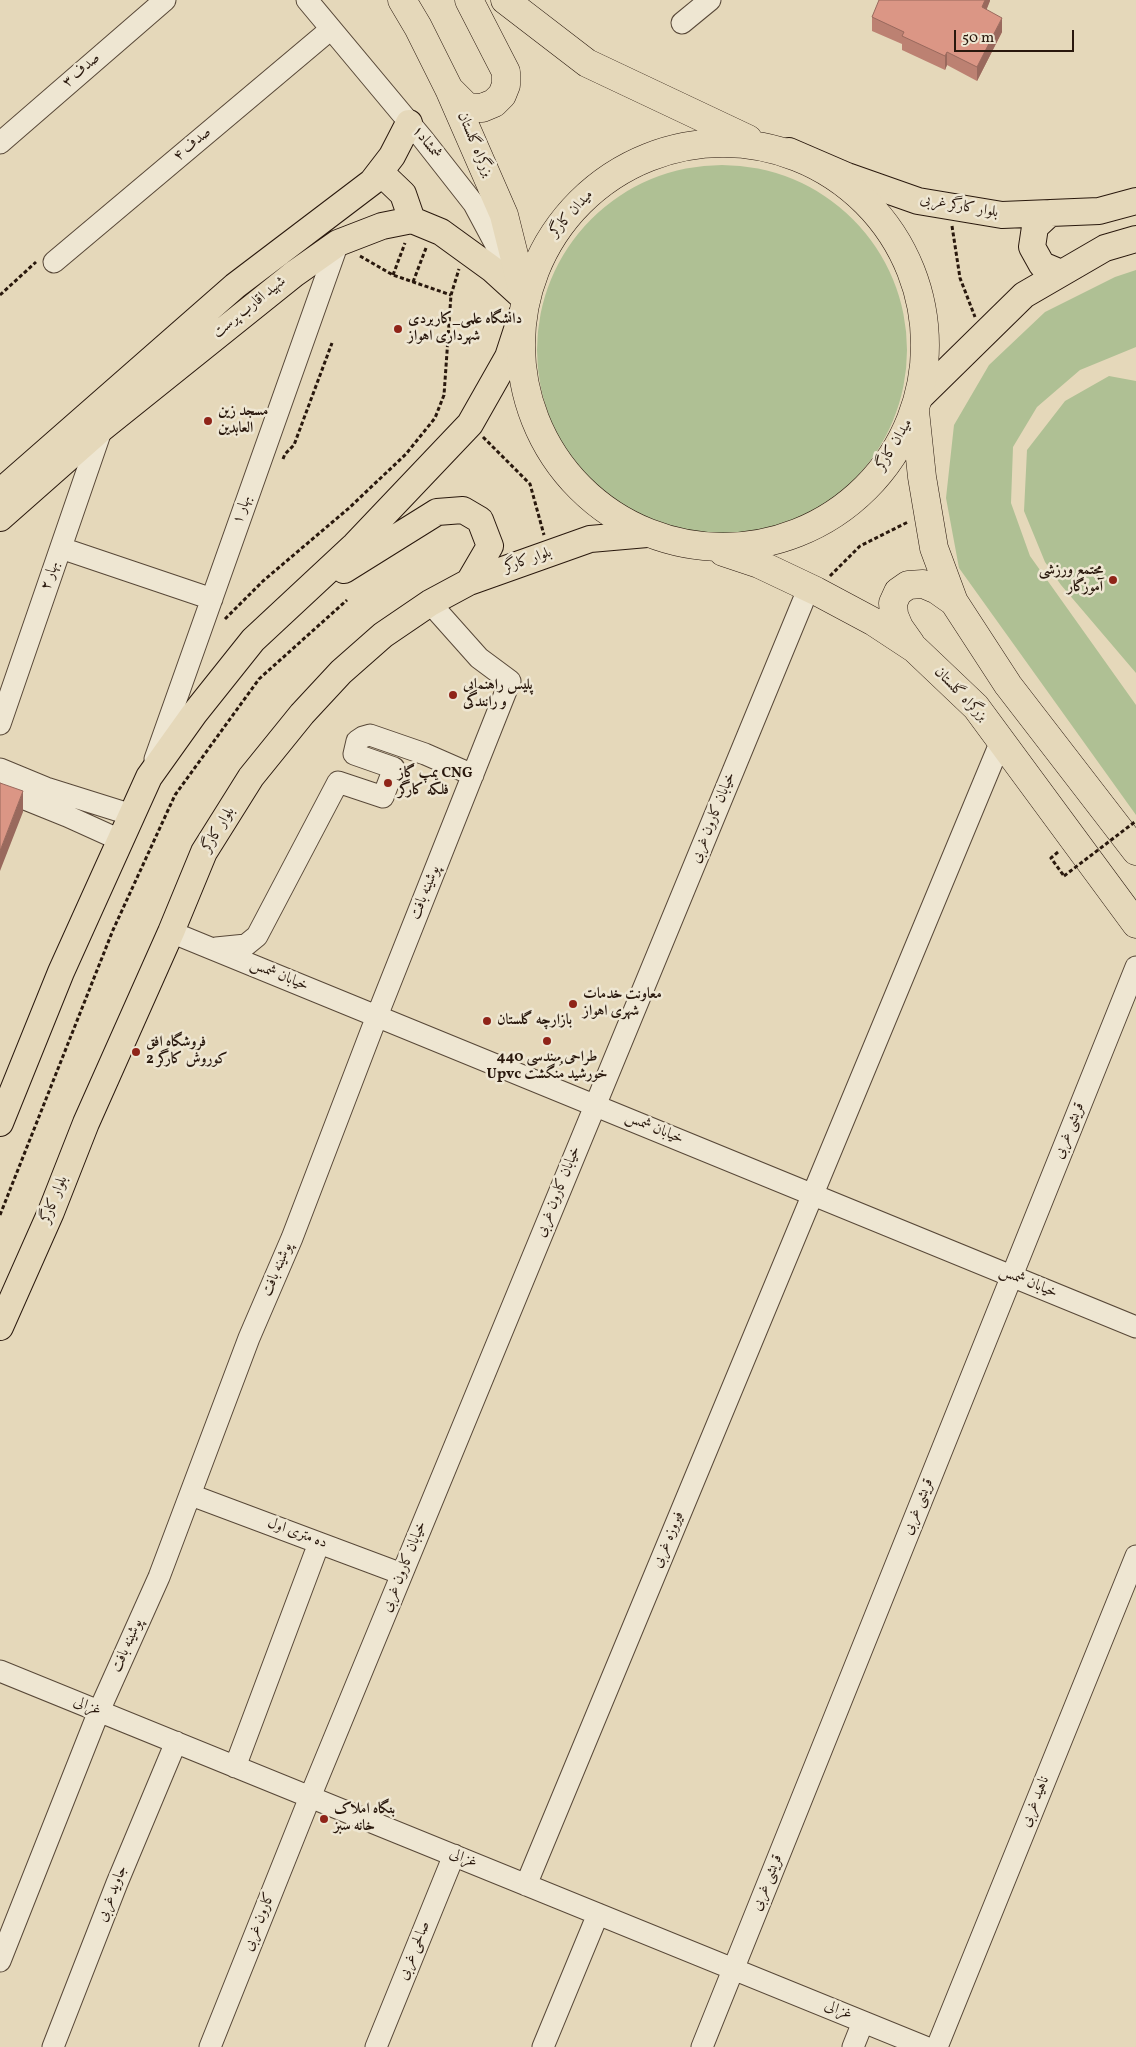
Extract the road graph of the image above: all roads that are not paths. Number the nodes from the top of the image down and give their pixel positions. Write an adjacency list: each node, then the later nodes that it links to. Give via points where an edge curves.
1 (165, 0): 13 (street, صدف ۳)
2 (307, 0): 10 (street, شمشاد۱)
3 (396, 0): 9 (main road)
4 (402, 0): 9 (highway, بزرگراه گلستان)
5 (469, 0): 11 (highway, via 506,72 506,85 494,103 482,108 467,107)
6 (505, 0): 14 (highway, via 587,63)
7 (710, 0): 8 (street)
8 (682, 23)
9 (418, 27): 11 (highway, بزرگراه گلستان)
10 (331, 29): 12 (street, شمشاد۱); 22 (street, صدف ۴)
11 (449, 88): 24 (highway, بزرگراه گلستان, via 504,215)
12 (409, 123): 16 (main road, شهید اقارب پرست); 24 (street, شمشاد۱, via 474,204)
13 (0, 142)
14 (756, 143): 15 (highway, میدان کارگر); 24 (highway, میدان کارگر, via 694,142 636,160 585,194 547,242)
15 (788, 151): 18 (main road, بلوار کارگر غربی, via 918,201 1002,215); 25 (highway, میدان کارگر, via 842,179 886,222 914,276 926,336)
16 (380, 172): 19 (main road, via 403,194); 27 (main road, شهید اقارب پرست, via 336,212 235,286)
17 (1136, 201): 18 (main road, بلوار کارگر غربی, via 1099,211)
18 (1050, 213): 23 (main road, via 1035,227 1032,247 1042,265)
19 (423, 224): 21 (main road, شهید اقارب پرست, via 382,226); 24 (main road, via 441,232 492,269)
20 (1136, 238): 23 (main road, via 1105,248)
21 (338, 243): 26 (main road, شهید اقارب پرست, via 294,274); 34 (street, بهار ۱)
22 (54, 262)
23 (1061, 273): 25 (main road, via 1024,295)
24 (523, 306): 29 (highway, میدان کارگر, via 521,368 534,421 561,469 600,507); 35 (main road, via 508,357 470,424 355,545)
25 (917, 404): 31 (highway, میدان کارگر, via 884,469 837,514 778,542); 36 (highway, via 934,548)
26 (102, 428): 28 (main road, شهید اقارب پرست); 30 (street, بهار ۲)
27 (0, 492)
28 (0, 518)
29 (647, 534): 31 (highway, میدان کارگر); 32 (main road, بلوار کارگر, via 590,539)
30 (61, 548): 34 (street); 39 (street, بهار ۲)
31 (714, 549): 33 (highway, بزرگراه گلستان, via 759,564)
32 (469, 582): 35 (main road, via 490,546 480,520 463,510 437,512); 37 (main road, بلوار کارگر)
33 (812, 589): 38 (highway, بزرگراه گلستان, via 874,622); 53 (street, خیابان کارون غربی)
34 (212, 599): 43 (street, بهار ۱)
35 (298, 599): 43 (main road, via 253,640)
36 (954, 602): 38 (highway, via 922,584 908,585 898,592 893,603 894,615); 47 (highway, via 1008,685)
37 (430, 603): 42 (street, پوشینه بافت, via 479,658 510,681); 49 (main road, بلوار کارگر, via 383,635 341,672 302,714 251,778 204,852)
38 (915, 649): 40 (highway, بزرگراه گلستان, via 976,707)
39 (0, 724)
40 (1002, 741): 48 (highway, بزرگراه گلستان); 55 (street, فیروزه غربی)
41 (0, 768): 45 (street, via 46,788)
42 (473, 775): 50 (street, via 370,735 363,737 357,741 354,754 394,768 383,797 338,782 252,942); 52 (street, پوشینه بافت)
43 (149, 777): 45 (main road)
44 (0, 789): 46 (street)
45 (132, 815): 46 (main road)
46 (120, 840): 54 (main road, via 61,972)
47 (1136, 851)
48 (1136, 924)
49 (171, 932): 50 (street, خیابان شمس); 57 (main road, بلوار کارگر)
50 (211, 948): 52 (street, خیابان شمس)
51 (1136, 967): 56 (street, قریشی غربی)
52 (377, 1016): 53 (street, خیابان شمس); 59 (street, پوشینه بافت, via 292,1238 249,1338)
53 (595, 1105): 55 (street, خیابان شمس); 62 (street, خیابان کارون غربی)
54 (0, 1122)
55 (813, 1194): 56 (street, خیابان شمس); 69 (street, فیروزه غربی)
56 (1012, 1276): 58 (street, خیابان شمس); 72 (street, قریشی غربی)
57 (0, 1327)
58 (1136, 1327)
59 (191, 1495): 60 (street, ده متری اول); 64 (street, پوشینه بافت, via 160,1577)
60 (319, 1543): 62 (street, ده متری اول); 66 (street)
61 (1136, 1556): 81 (street, ناهید غربی)
62 (402, 1574): 67 (street, خیابان کارون غربی)
63 (0, 1671): 64 (street, غزالی)
64 (99, 1711): 65 (street, غزالی); 71 (street, پوشینه بافت)
65 (176, 1742): 66 (street, غزالی); 74 (street, جاوید غربی)
66 (235, 1767): 67 (street, غزالی)
67 (310, 1797): 68 (street, غزالی); 75 (street, کارون غربی)
68 (454, 1855): 69 (street, غزالی); 76 (street, صالحی غربی)
69 (526, 1885): 70 (street, غزالی)
70 (598, 1914): 72 (street, غزالی); 77 (street)
71 (0, 1962)
72 (734, 1969): 73 (street, غزالی); 78 (street, قریشی غربی)
73 (863, 2022): 79 (street); 80 (street, غزالی)
74 (52, 2047)
75 (210, 2047)
76 (376, 2047)
77 (543, 2047)
78 (702, 2047)
79 (853, 2047)
80 (925, 2047)
81 (937, 2047)

